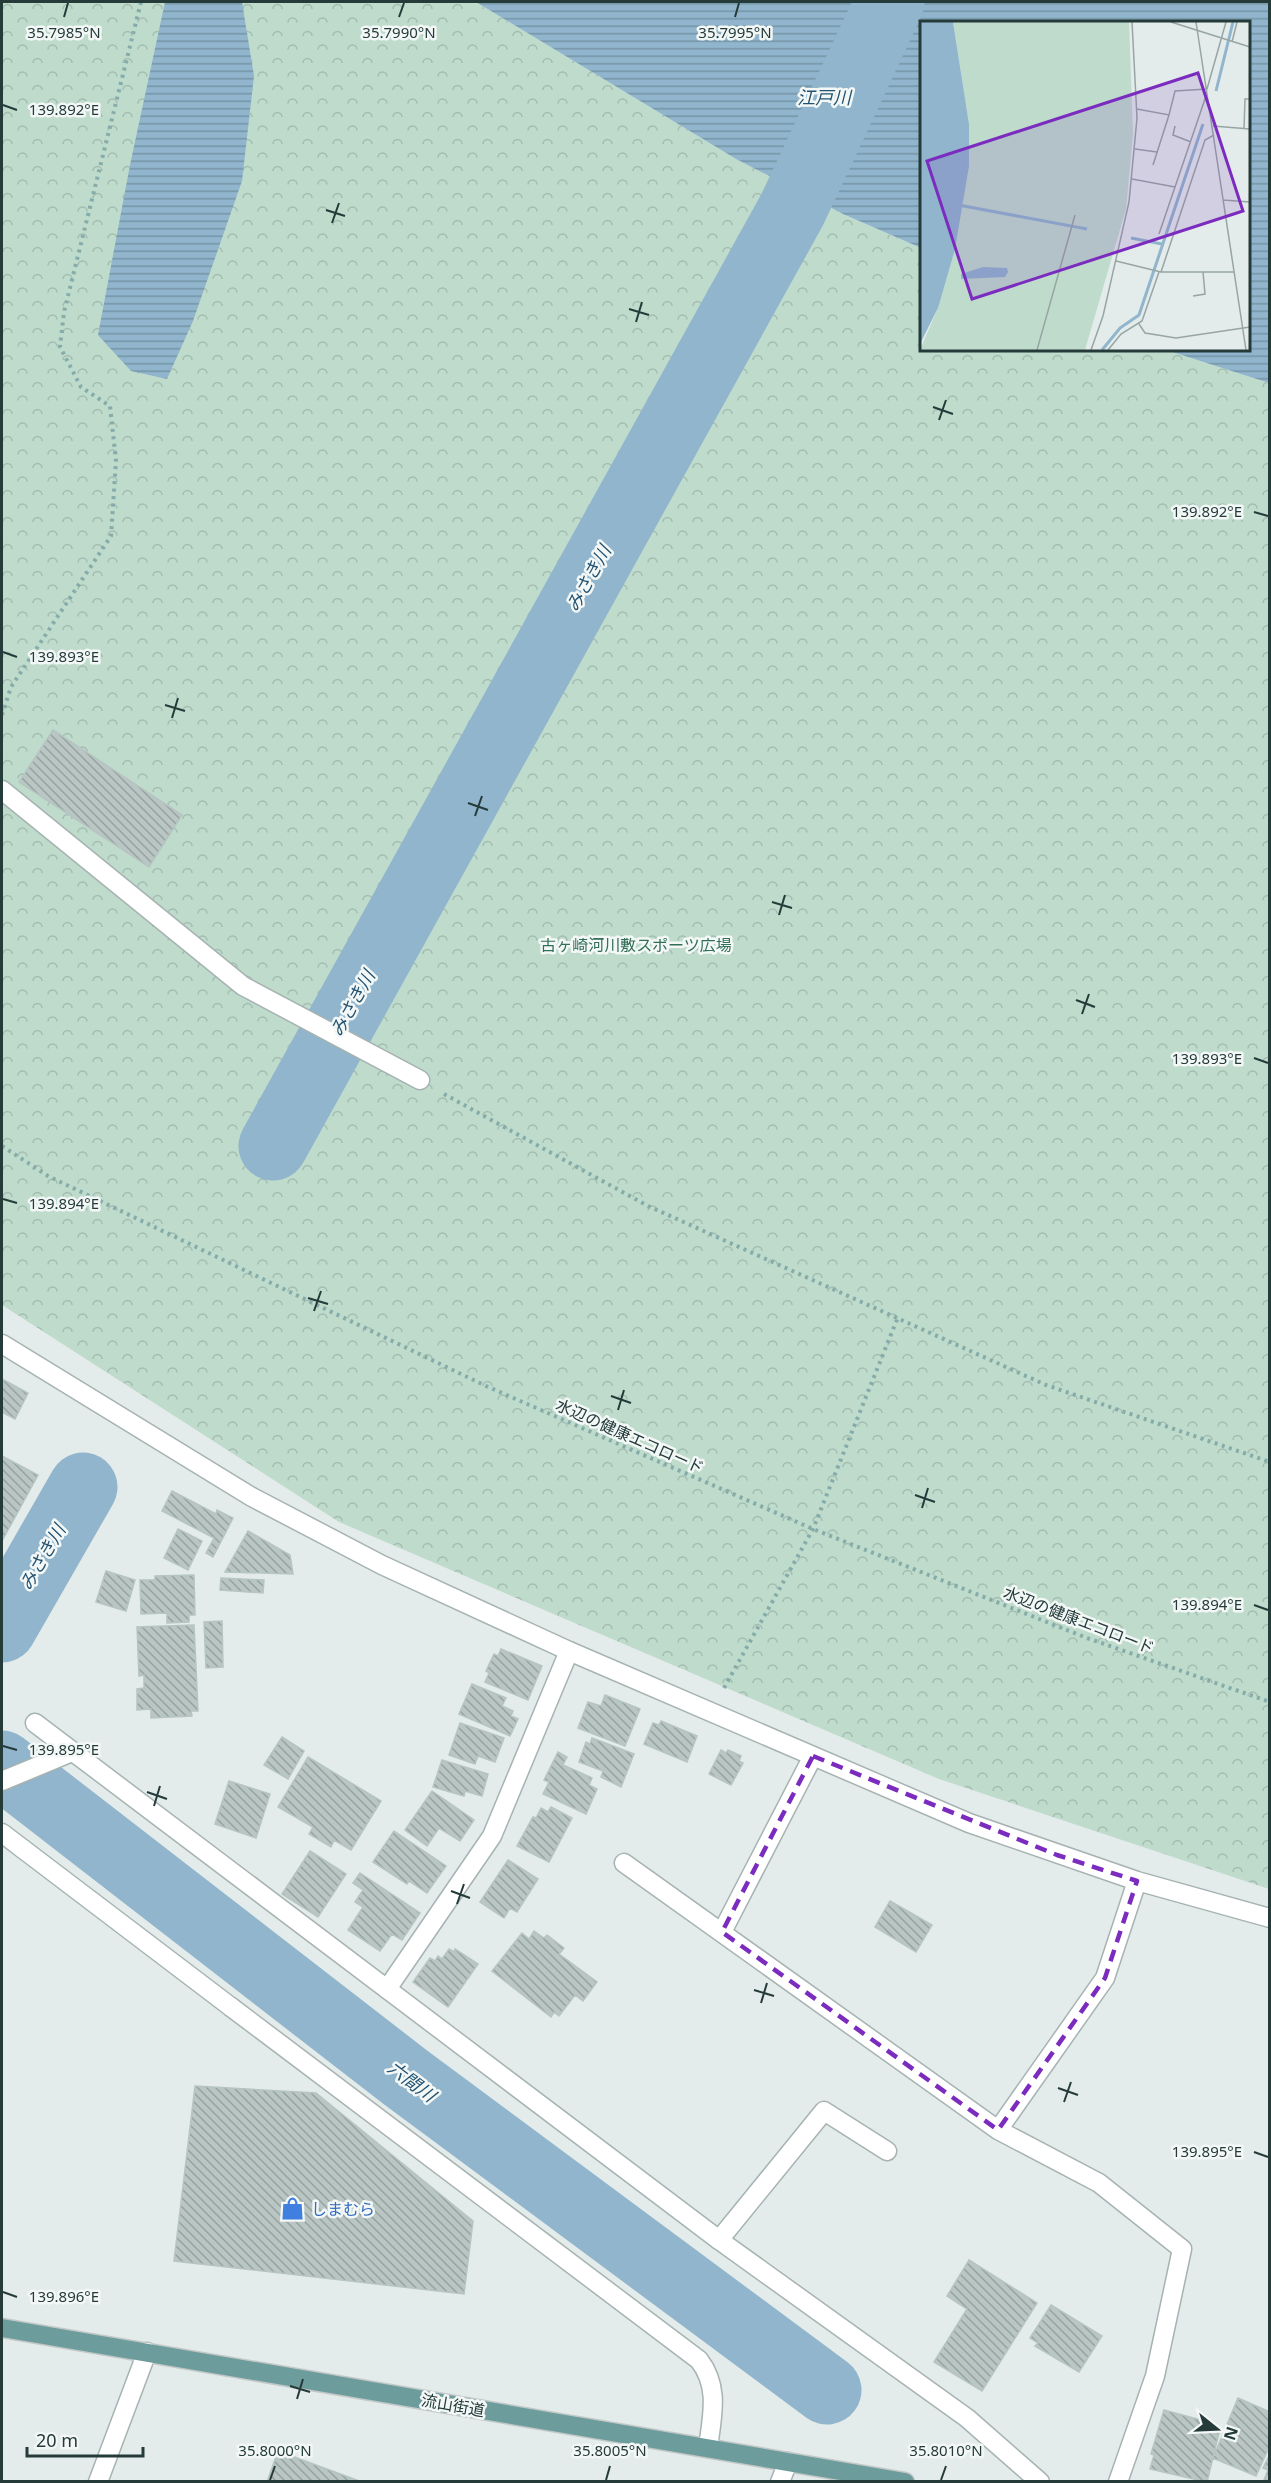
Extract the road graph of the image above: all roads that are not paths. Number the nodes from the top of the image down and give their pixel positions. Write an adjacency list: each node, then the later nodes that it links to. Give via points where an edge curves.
1 (2, 790): 2 (street, via 243,986)
2 (420, 1080)
3 (2, 1344): 4 (street, via 252,1497 382,1565)
4 (569, 1651): 7 (street); 14 (street, via 492,1836)
5 (35, 1723): 6 (street)
6 (72, 1752): 8 (street); 14 (street)
7 (813, 1756): 11 (street, via 969,1823); 13 (street)
8 (2, 1781)
9 (2, 1833): 20 (street, via 699,2360 714,2391)
10 (624, 1863): 13 (street)
11 (1137, 1881): 12 (street); 15 (street, via 1105,1978)
12 (1269, 1918)
13 (722, 1932): 15 (street)
14 (387, 1989): 17 (street)
15 (998, 2130): 26 (street, via 1099,2183 1182,2249 1155,2376)
16 (887, 2151): 17 (street, via 824,2111)
17 (719, 2240): 25 (street, via 967,2418)
18 (2, 2328): 19 (main road, 流山街道)
19 (147, 2352): 20 (main road, 流山街道); 22 (street)
20 (708, 2448): 21 (main road, 流山街道)
21 (788, 2462): 23 (street); 24 (main road, 流山街道)
22 (98, 2481)
23 (780, 2481)
24 (905, 2481)
25 (1040, 2481)
26 (1118, 2481)

